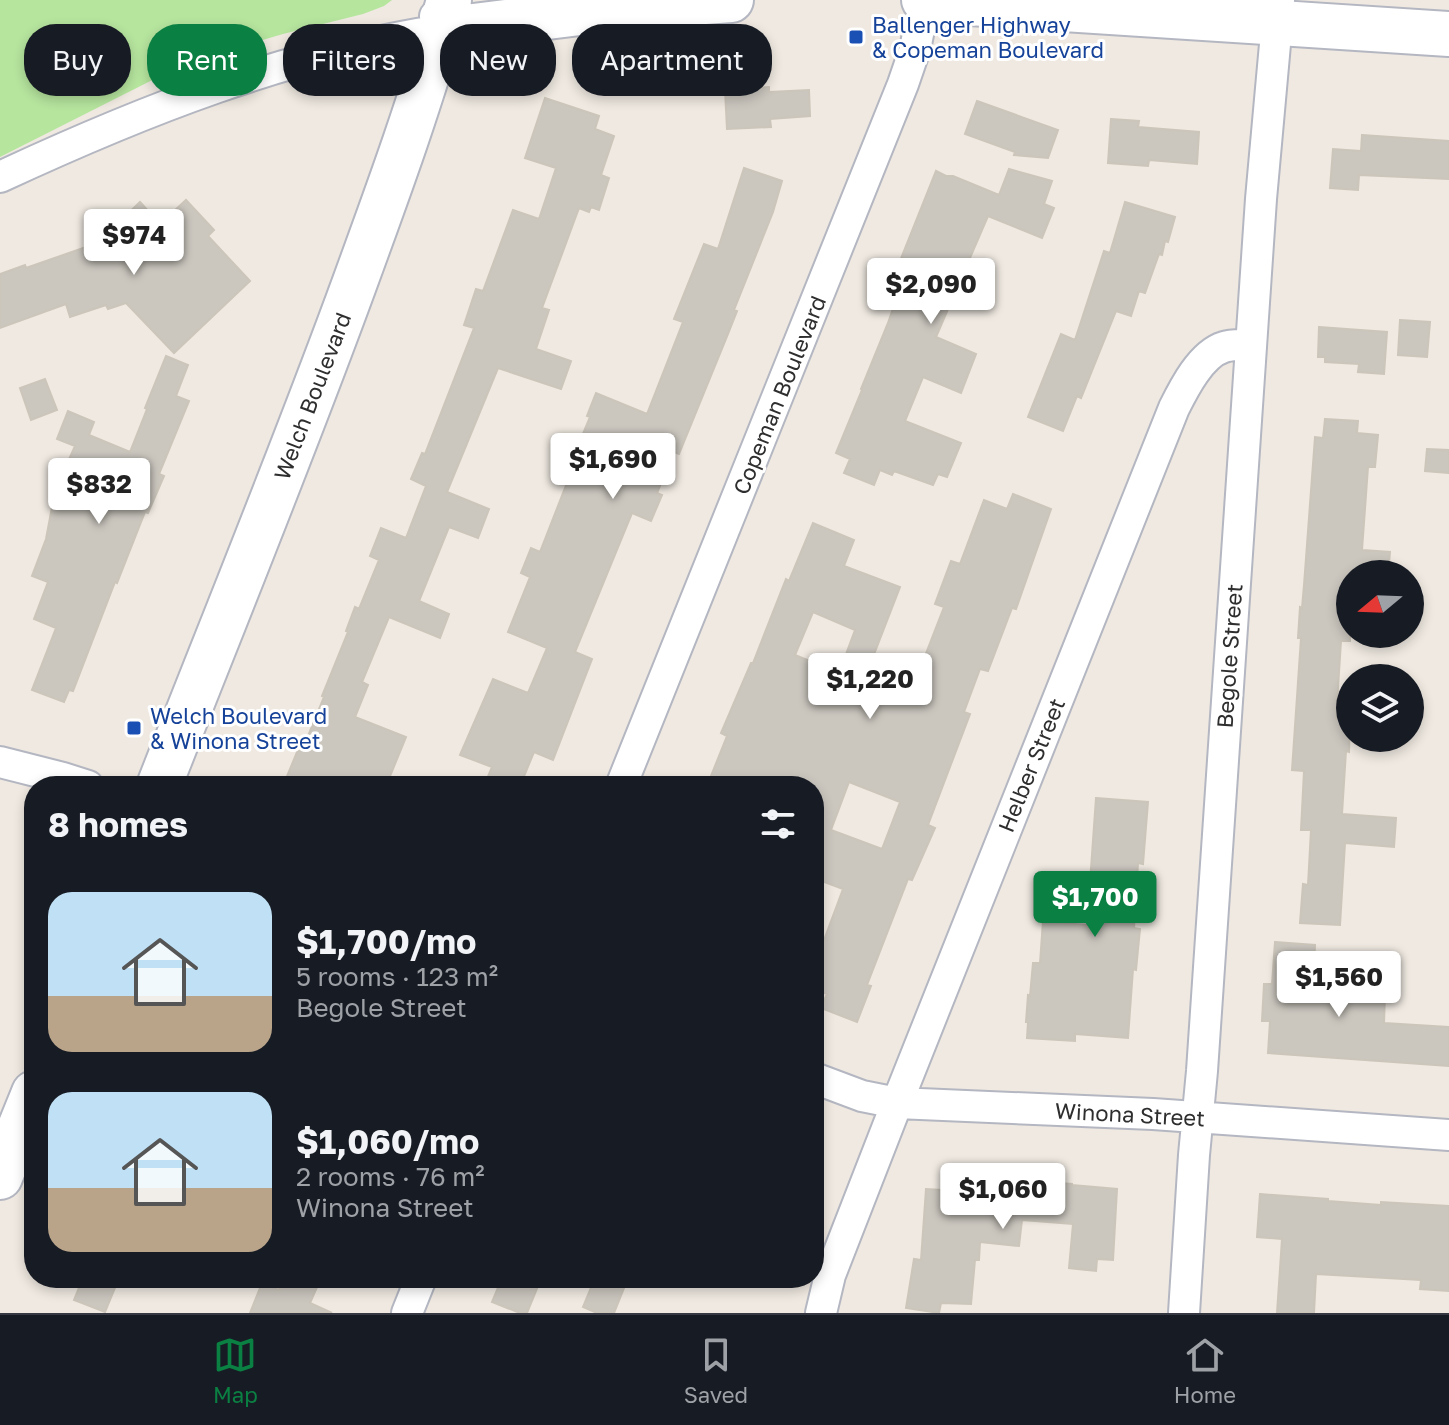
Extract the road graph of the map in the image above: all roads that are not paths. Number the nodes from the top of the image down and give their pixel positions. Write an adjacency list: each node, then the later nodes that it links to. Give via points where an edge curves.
1 (731, 0): 3 (main road, via 612,9)
2 (925, 0): 4 (main road); 11 (street, Copeman Boulevard, via 903,84)
3 (439, 10): 6 (street, via 390,39 204,91); 10 (main road, Welch Boulevard, via 405,144 306,415)
4 (1278, 11): 5 (main road); 7 (street, Begole Street)
5 (1449, 34)
6 (0, 177)
7 (1250, 345): 13 (street, Helber Street, via 1215,351 1174,408); 14 (street, Begole Street)
8 (0, 762): 9 (street)
9 (55, 776)
10 (163, 776)
11 (625, 776)
12 (824, 1082): 13 (street, Winona Street)
13 (897, 1103): 14 (street, Winona Street); 20 (street, Helber Street, via 830,1275)
14 (1198, 1117): 16 (street, Winona Street); 21 (street, Begole Street)
15 (24, 1118): 17 (main road)
16 (1449, 1135)
17 (0, 1177)
18 (417, 1288): 19 (street)
19 (407, 1313)
20 (821, 1313)
21 (1184, 1313)

